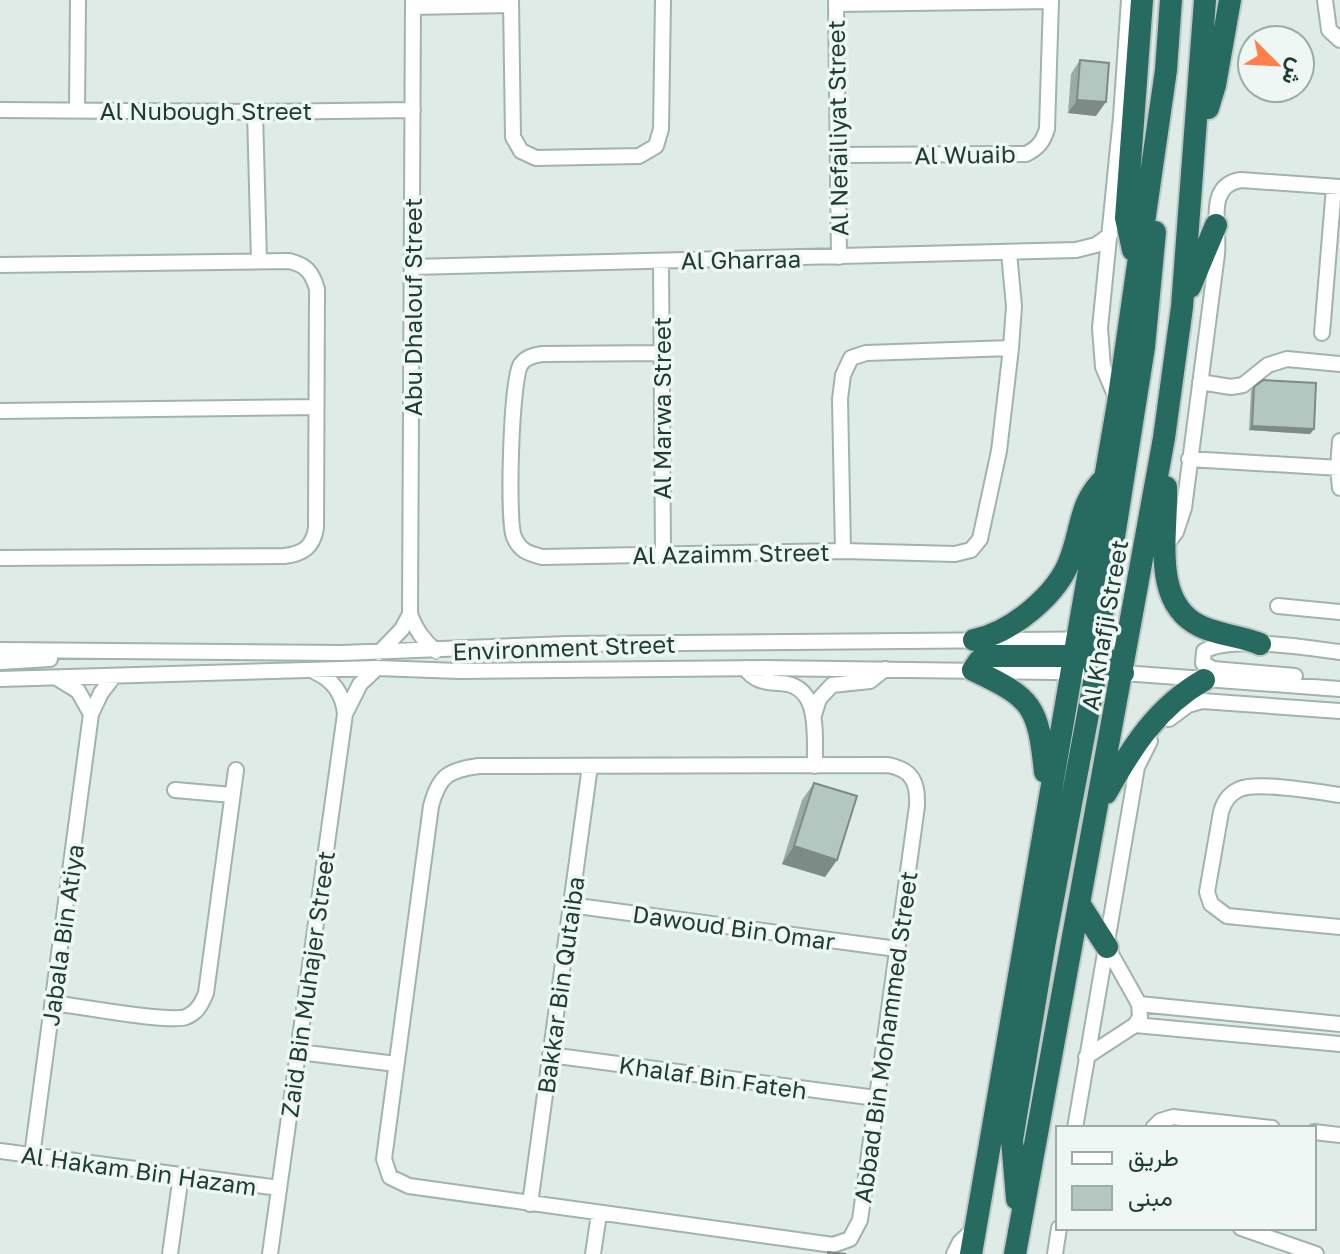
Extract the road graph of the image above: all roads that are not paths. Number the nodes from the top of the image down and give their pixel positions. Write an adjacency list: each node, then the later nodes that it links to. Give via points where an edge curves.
1 (78, 0): 15 (street)
2 (663, 0): 11 (street, via 661,129 656,146 639,156 536,158 521,151 513,137)
3 (1051, 0): 10 (street); 20 (street, Al Wuaib, via 1047,129 1034,150)
4 (1129, 0): 23 (street, Al Khafji Street)
5 (1142, 0): 30 (highway, via 1126,218)
6 (1171, 0): 14 (highway, Al Khafji Street)
7 (1205, 0): 19 (highway, Al Khafji Street)
8 (1230, 0): 19 (highway, via 1215,85)
9 (1325, 0): 13 (street, via 1329,30)
10 (836, 2): 20 (street, Al Nefailiyat Street)
11 (511, 3): 12 (street)
12 (413, 4): 17 (street, Abu Dhalouf Street)
13 (1340, 40)
14 (1166, 70): 30 (highway, Al Khafji Street); 63 (highway, via 1166,129 1144,347)
15 (77, 109): 16 (street, Al Nubough Street); 18 (street, Al Nubough Street)
16 (0, 110)
17 (413, 110): 18 (street, Al Nubough Street); 31 (street, Abu Dhalouf Street)
18 (255, 112): 27 (street)
19 (1196, 143): 33 (highway, Al Khafji Street)
20 (838, 155): 26 (street, Al Nefailiyat Street)
21 (1337, 187): 22 (street, Al Khafji Street, via 1228,183 1220,193); 34 (street)
22 (1216, 225): 33 (highway); 38 (street, Al Khafji Street, via 1218,247)
23 (1110, 235): 24 (street, Al Gharraa, via 1096,245); 32 (street, Al Khafji Street)
24 (1071, 250): 25 (street, Al Gharraa); 32 (street, via 1094,260)
25 (1009, 253): 26 (street, Al Gharraa); 35 (street, Al Azaimm Street)
26 (839, 257): 28 (street, Al Gharraa)
27 (259, 261): 29 (street); 40 (street, via 301,264 314,278)
28 (661, 261): 31 (street, Al Gharraa); 36 (street, Al Marwa Street)
29 (0, 265)
30 (1136, 265): 39 (highway, Al Khafji Street)
31 (412, 267): 54 (street, Abu Dhalouf Street)
32 (1105, 272): 39 (street, Al Khafji Street, via 1100,347)
33 (1182, 307): 42 (highway, Al Khafji Street)
34 (1322, 333)
35 (1011, 348): 49 (street, Al Azaimm Street, via 999,451 980,539 971,550); 49 (street, via 866,353 851,358 840,399)
36 (661, 353): 50 (street, Al Marwa Street); 50 (street, Al Azaimm Street, via 542,354 521,363 515,386 510,520 519,547 542,557)
37 (1340, 364): 38 (street, via 1287,359 1268,365 1243,385)
38 (1200, 382): 44 (street, Al Khafji Street)
39 (1118, 403): 46 (highway, Al Khafji Street)
40 (316, 407): 41 (street); 51 (street, via 316,528 307,549 296,555)
41 (0, 411)
42 (1164, 438): 48 (highway); 55 (highway, Al Khafji Street)
43 (1340, 441): 45 (street)
44 (1189, 459): 45 (street); 48 (street, Al Khafji Street, via 1183,516)
45 (1339, 468): 47 (street)
46 (1106, 477): 56 (highway, via 1085,504 1073,554 1057,582 1013,626); 63 (highway, Al Khafji Street)
47 (1340, 488)
48 (1166, 545): 57 (highway, via 1166,580 1188,618)
49 (843, 551): 50 (street, Al Azaimm Street)
50 (663, 555)
51 (0, 558)
52 (1278, 606): 53 (street)
53 (1340, 612)
54 (410, 614): 60 (street, via 415,629); 62 (street)
55 (1129, 639): 63 (highway, via 1117,649); 70 (highway, Al Khafji Street)
56 (974, 640): 60 (street, Environment Street, via 567,644); 63 (street, Environment Street)
57 (1260, 644): 61 (street); 75 (street, via 1216,645 1204,651 1203,663 1213,669 1293,676)
58 (0, 650): 59 (street, Environment Street)
59 (77, 651): 62 (street, Environment Street); 64 (street, via 50,659)
60 (436, 651): 62 (street, Environment Street)
61 (1340, 652)
62 (379, 653)
63 (1087, 656): 69 (highway, via 991,656); 70 (highway); 87 (highway, Al Khafji Street); 116 (highway, via 1012,1140)
64 (0, 662)
65 (377, 668): 66 (street, Environment Street); 68 (street, Environment Street); 79 (street, Zaid Bin Muhajer Street, via 360,684)
66 (745, 668): 67 (street, Environment Street); 80 (street, via 760,681 800,689)
67 (885, 669): 69 (street, Environment Street); 80 (street, via 870,681 832,685)
68 (312, 670): 71 (street, Environment Street); 79 (street, via 336,687)
69 (973, 670): 87 (highway, via 1019,695 1034,713)
70 (1123, 673): 74 (street); 88 (highway, Al Khafji Street)
71 (114, 676): 72 (street, Environment Street); 78 (street, Jabala Bin Atiya)
72 (56, 677): 73 (street, Environment Street); 78 (street, via 78,691)
73 (0, 679)
74 (1204, 680): 75 (street); 88 (highway, via 1146,728)
75 (1317, 687): 76 (street)
76 (1340, 689)
77 (1340, 711): 92 (street, via 1202,701 1164,724 1137,767)
78 (91, 714): 94 (street, Jabala Bin Atiya)
79 (345, 714): 99 (street, Zaid Bin Muhajer Street)
80 (814, 715): 82 (street)
81 (590, 766): 82 (street, Abbad Bin Mohammed Street); 89 (street, Bakkar Bin Qutaiba); 102 (street, Abbad Bin Mohammed Street, via 465,768 452,771 436,788)
82 (815, 766): 93 (street, Abbad Bin Mohammed Street, via 888,765 914,778 917,806)
83 (236, 770): 85 (street)
84 (175, 790): 85 (street)
85 (232, 795): 94 (street, via 206,993 194,1013 174,1019)
86 (1340, 795): 91 (street, via 1254,786 1236,791 1221,812 1207,892 1215,910 1227,916)
87 (1048, 798): 115 (highway, Al Khafji Street)
88 (1096, 812): 90 (highway, Al Khafji Street)
89 (570, 905): 93 (street, Dawoud Bin Omar); 100 (street, Bakkar Bin Qutaiba)
90 (1080, 905): 92 (highway); 116 (highway, Al Khafji Street)
91 (1340, 927)
92 (1107, 947): 95 (street); 101 (street)
93 (897, 949): 103 (street, Abbad Bin Mohammed Street)
94 (53, 1003): 110 (street, Jabala Bin Atiya)
95 (1139, 1004): 96 (street); 97 (street)
96 (1340, 1024)
97 (1135, 1025): 98 (street); 101 (street)
98 (1340, 1044)
99 (299, 1052): 102 (street); 112 (street, Zaid Bin Muhajer Street)
100 (550, 1055): 103 (street, Khalaf Bin Fateh); 113 (street, Bakkar Bin Qutaiba)
101 (1086, 1057): 104 (street)
102 (396, 1064): 113 (street, Abbad Bin Mohammed Street, via 384,1159 390,1177 409,1186)
103 (876, 1098): 114 (street, Abbad Bin Mohammed Street, via 860,1220 857,1231 843,1243)
104 (1075, 1126)
105 (1155, 1126): 106 (street, via 1173,1117)
106 (1254, 1126)
107 (1316, 1132): 108 (street)
108 (1340, 1135)
109 (0, 1151): 110 (street, Al Hakam Bin Hazam)
110 (32, 1156): 111 (street, Al Hakam Bin Hazam)
111 (181, 1175): 112 (street, Al Hakam Bin Hazam); 118 (street)
112 (279, 1188): 119 (street, Zaid Bin Muhajer Street)
113 (530, 1204): 114 (street, Abbad Bin Mohammed Street)
114 (599, 1214): 120 (street)
115 (975, 1227): 121 (street, Al Khafji Street); 122 (highway, Al Khafji Street)
116 (1019, 1227): 123 (highway, Al Khafji Street)
117 (1247, 1230): 124 (street)
118 (170, 1254)
119 (270, 1254)
120 (593, 1254)
121 (954, 1254)
122 (971, 1254)
123 (1015, 1254)
124 (1316, 1254)

